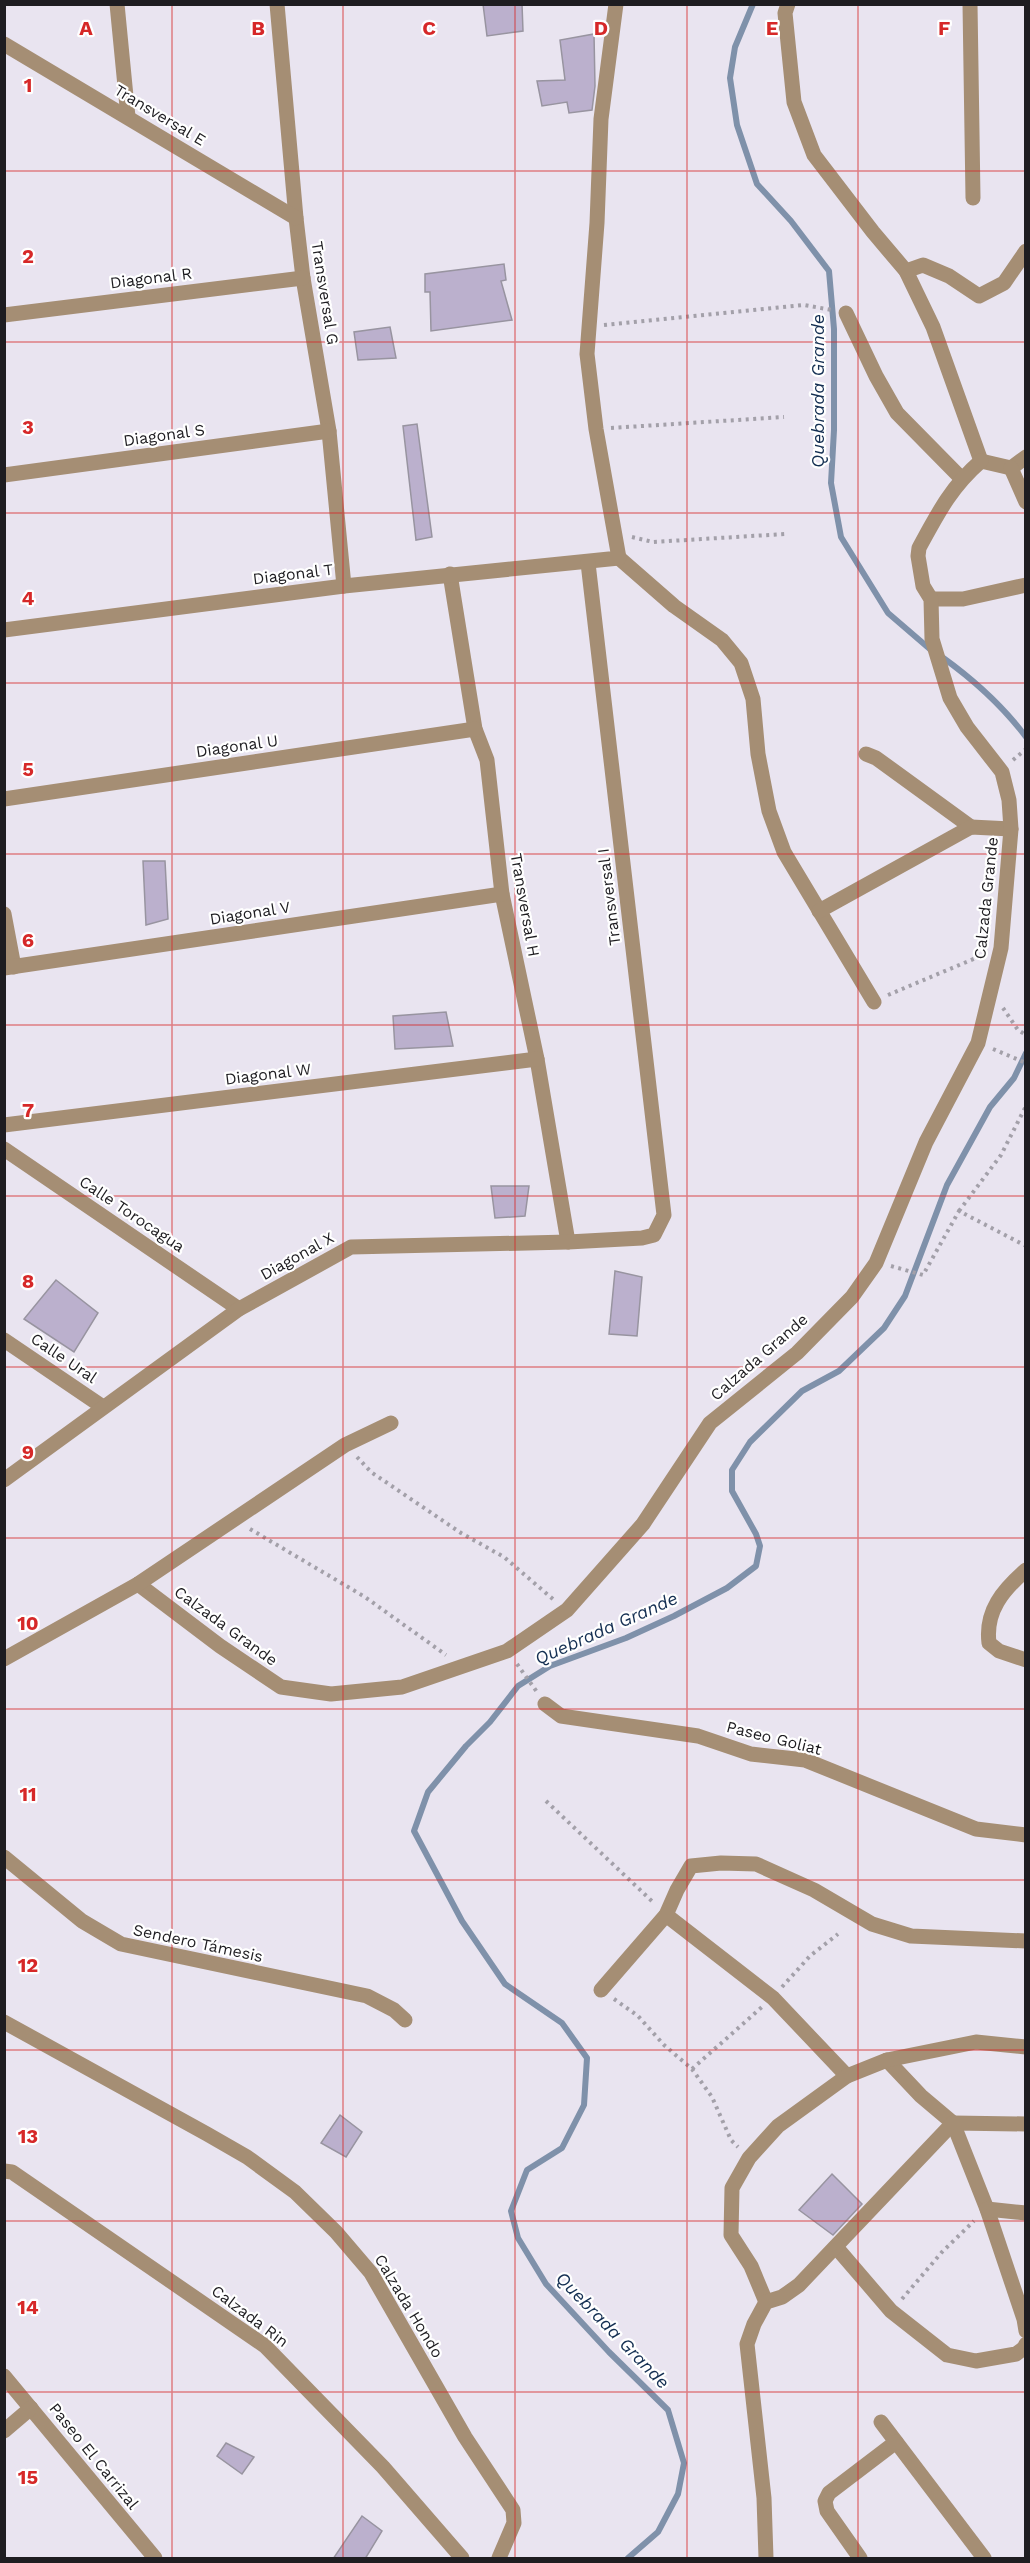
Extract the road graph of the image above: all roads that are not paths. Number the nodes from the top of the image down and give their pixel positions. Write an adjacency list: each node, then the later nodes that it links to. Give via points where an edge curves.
1 (117, 4): 7 (street)
2 (277, 4): 9 (street, Transversal G)
3 (616, 4): 22 (street, via 601,119 586,354)
4 (788, 4): 11 (street, via 785,13 794,102 814,155)
5 (970, 4): 8 (street)
6 (4, 44): 7 (street, Transversal E)
7 (128, 117): 9 (street, Transversal E)
8 (973, 198)
9 (296, 218): 12 (street, Transversal G)
10 (1026, 251): 11 (street, via 1004,283 979,296 923,265)
11 (906, 271): 17 (street, via 933,327)
12 (303, 278): 14 (street, Diagonal R); 15 (street, Transversal G)
13 (846, 313): 20 (street, via 897,413)
14 (4, 315)
15 (329, 431): 19 (street, Diagonal S); 26 (street, Transversal G)
16 (1026, 457): 18 (street)
17 (981, 461): 18 (street); 20 (street, Calzada Grande)
18 (1011, 468): 21 (street)
19 (4, 475)
20 (961, 478): 27 (street, Calzada Grande, via 919,548 923,586)
21 (1026, 502)
22 (619, 558): 23 (street, Diagonal T); 35 (street, via 674,606 722,640 741,663 753,699 769,811 784,852)
23 (588, 563): 24 (street, Diagonal T); 42 (street, Transversal I, via 664,1215)
24 (450, 574): 26 (street, Diagonal T); 29 (street, Transversal H)
25 (1026, 585): 27 (street, via 963,599)
26 (344, 586): 28 (street, Diagonal T)
27 (931, 599): 33 (street, Calzada Grande, via 932,639 950,698 1002,772)
28 (4, 630)
29 (474, 729): 31 (street, Diagonal U); 34 (street, Transversal H, via 487,760)
30 (866, 754): 32 (street)
31 (4, 799)
32 (971, 827): 33 (street); 35 (street)
33 (1011, 829): 50 (street, Calzada Grande, via 1001,948 978,1043 926,1142 876,1263 852,1297 797,1353 710,1423 643,1524 567,1610 507,1651 463,1668 402,1688 331,1694 281,1687 220,1647)
34 (502, 894): 37 (street, Diagonal V); 39 (street, Transversal H)
35 (819, 911): 38 (street)
36 (4, 914): 37 (street)
37 (9, 968)
38 (874, 1002)
39 (537, 1059): 40 (street, Diagonal W); 43 (street, Transversal H)
40 (4, 1125)
41 (4, 1149): 44 (street, Calle Torocagua)
42 (660, 1226): 43 (street, Diagonal X, via 654,1235 642,1238)
43 (568, 1242): 44 (street, Diagonal X, via 351,1247)
44 (239, 1309): 46 (street, Diagonal X)
45 (4, 1340): 46 (street, Calle Ural)
46 (103, 1407): 48 (street, Diagonal X)
47 (391, 1423): 50 (street, via 345,1445)
48 (4, 1480)
49 (1026, 1570): 52 (street, via 994,1604 987,1628 989,1643 999,1651)
50 (138, 1584): 51 (street)
51 (4, 1659)
52 (1026, 1660)
53 (545, 1704): 54 (street, Paseo Goliat, via 561,1716 698,1736 751,1754 805,1760 976,1829)
54 (1026, 1835)
55 (4, 1857): 59 (street, Sendero Támesis, via 81,1921 120,1944 366,1996)
56 (666, 1915): 57 (street, via 691,1866 756,1864 814,1890 873,1924 911,1936); 58 (street); 63 (street, via 773,1998)
57 (1026, 1941)
58 (601, 1990)
59 (405, 2020)
60 (4, 2022): 80 (street, Calzada Hondo, via 246,2157 295,2192 336,2232 371,2273 465,2438 513,2510 514,2523)
61 (1026, 2047): 62 (street, via 976,2042)
62 (887, 2060): 63 (street); 64 (street)
63 (847, 2076): 70 (street, via 778,2126 749,2158 732,2188 731,2235 751,2266)
64 (953, 2123): 65 (street); 67 (street); 69 (street)
65 (1026, 2124)
66 (4, 2170): 79 (street, Calzada Rin, via 265,2346 383,2467)
67 (987, 2209): 68 (street); 71 (street)
68 (1026, 2213)
69 (836, 2247): 70 (street, via 799,2285 782,2297); 72 (street, via 891,2311 947,2355 976,2361 1016,2354)
70 (765, 2302): 81 (street, via 747,2344 764,2498)
71 (1025, 2323)
72 (1026, 2344)
73 (4, 2376): 74 (street, Paseo El Carrizal)
74 (31, 2408): 76 (street); 78 (street, Paseo El Carrizal)
75 (881, 2422): 77 (street)
76 (4, 2431)
77 (896, 2442): 82 (street, via 829,2493 825,2501 827,2511); 83 (street)
78 (155, 2559)
79 (462, 2559)
80 (499, 2559)
81 (766, 2559)
82 (860, 2559)
83 (984, 2559)

